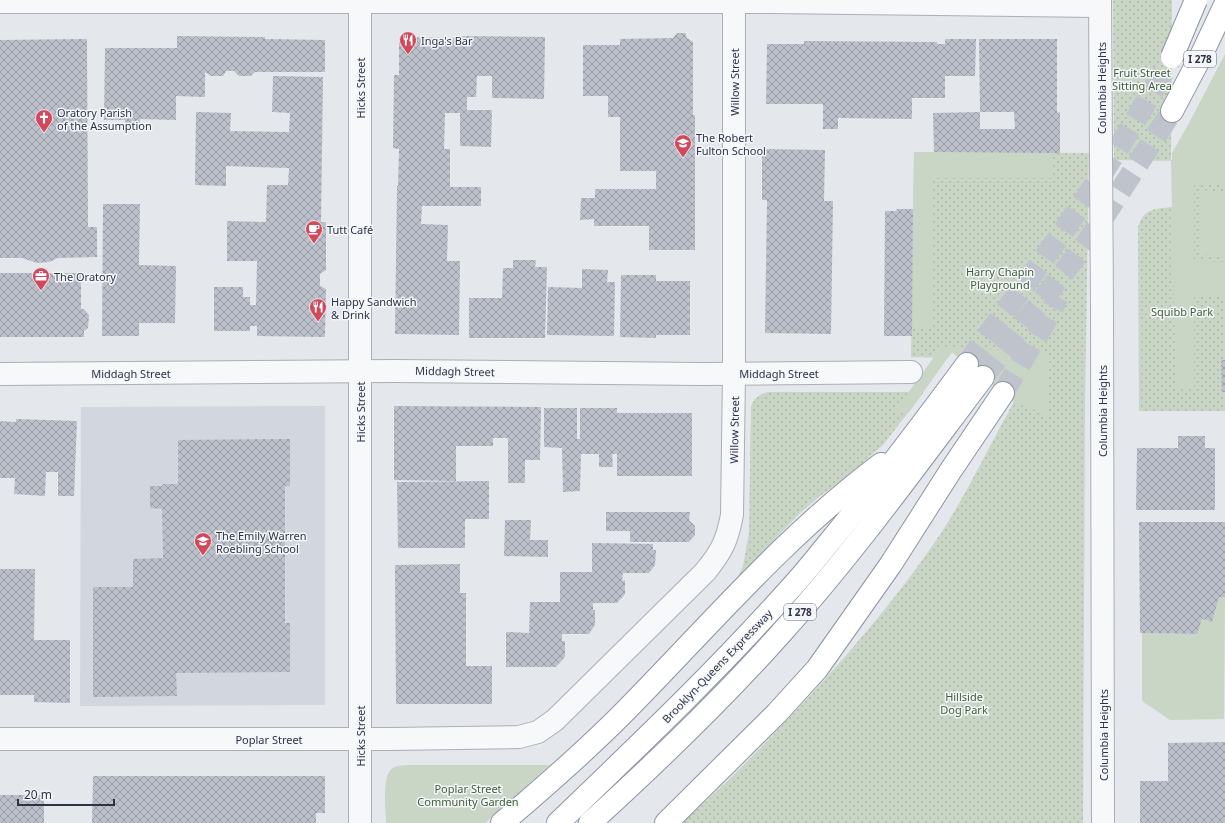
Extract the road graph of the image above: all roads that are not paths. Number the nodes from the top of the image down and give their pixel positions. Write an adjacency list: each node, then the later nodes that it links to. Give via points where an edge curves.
1 (1196, 0): 7 (highway, I 278, bridge)
2 (360, 1): 3 (street); 4 (street); 9 (street, Hicks Street)
3 (734, 1): 5 (street); 12 (street, Willow Street)
4 (0, 2)
5 (1100, 3): 23 (street, Columbia Heights)
6 (1225, 5): 8 (highway, I 278)
7 (1172, 57)
8 (1172, 111)
9 (360, 372): 11 (street, Middagh Street); 12 (street, Middagh Street); 17 (street, Hicks Street)
10 (910, 372): 12 (street, Middagh Street)
11 (0, 374)
12 (734, 374): 15 (street, Willow Street, via 732,515 728,535 718,555 705,572 555,720)
13 (1002, 393): 22 (highway, via 891,564 817,669 777,713)
14 (908, 444): 19 (highway, via 803,529 635,702); 20 (highway, Brooklyn-Queens Expressway / I 278, via 780,600 691,694); 21 (highway, Brooklyn-Queens Expressway / I 278, via 975,370 874,521 814,596 696,723)
15 (538, 732): 17 (street, Poplar Street, via 519,737 496,738)
16 (0, 739): 17 (street, Poplar Street)
17 (360, 739): 18 (street, Hicks Street)
18 (360, 823)
19 (502, 823)
20 (558, 823)
21 (590, 823)
22 (666, 823)
23 (1103, 823)

